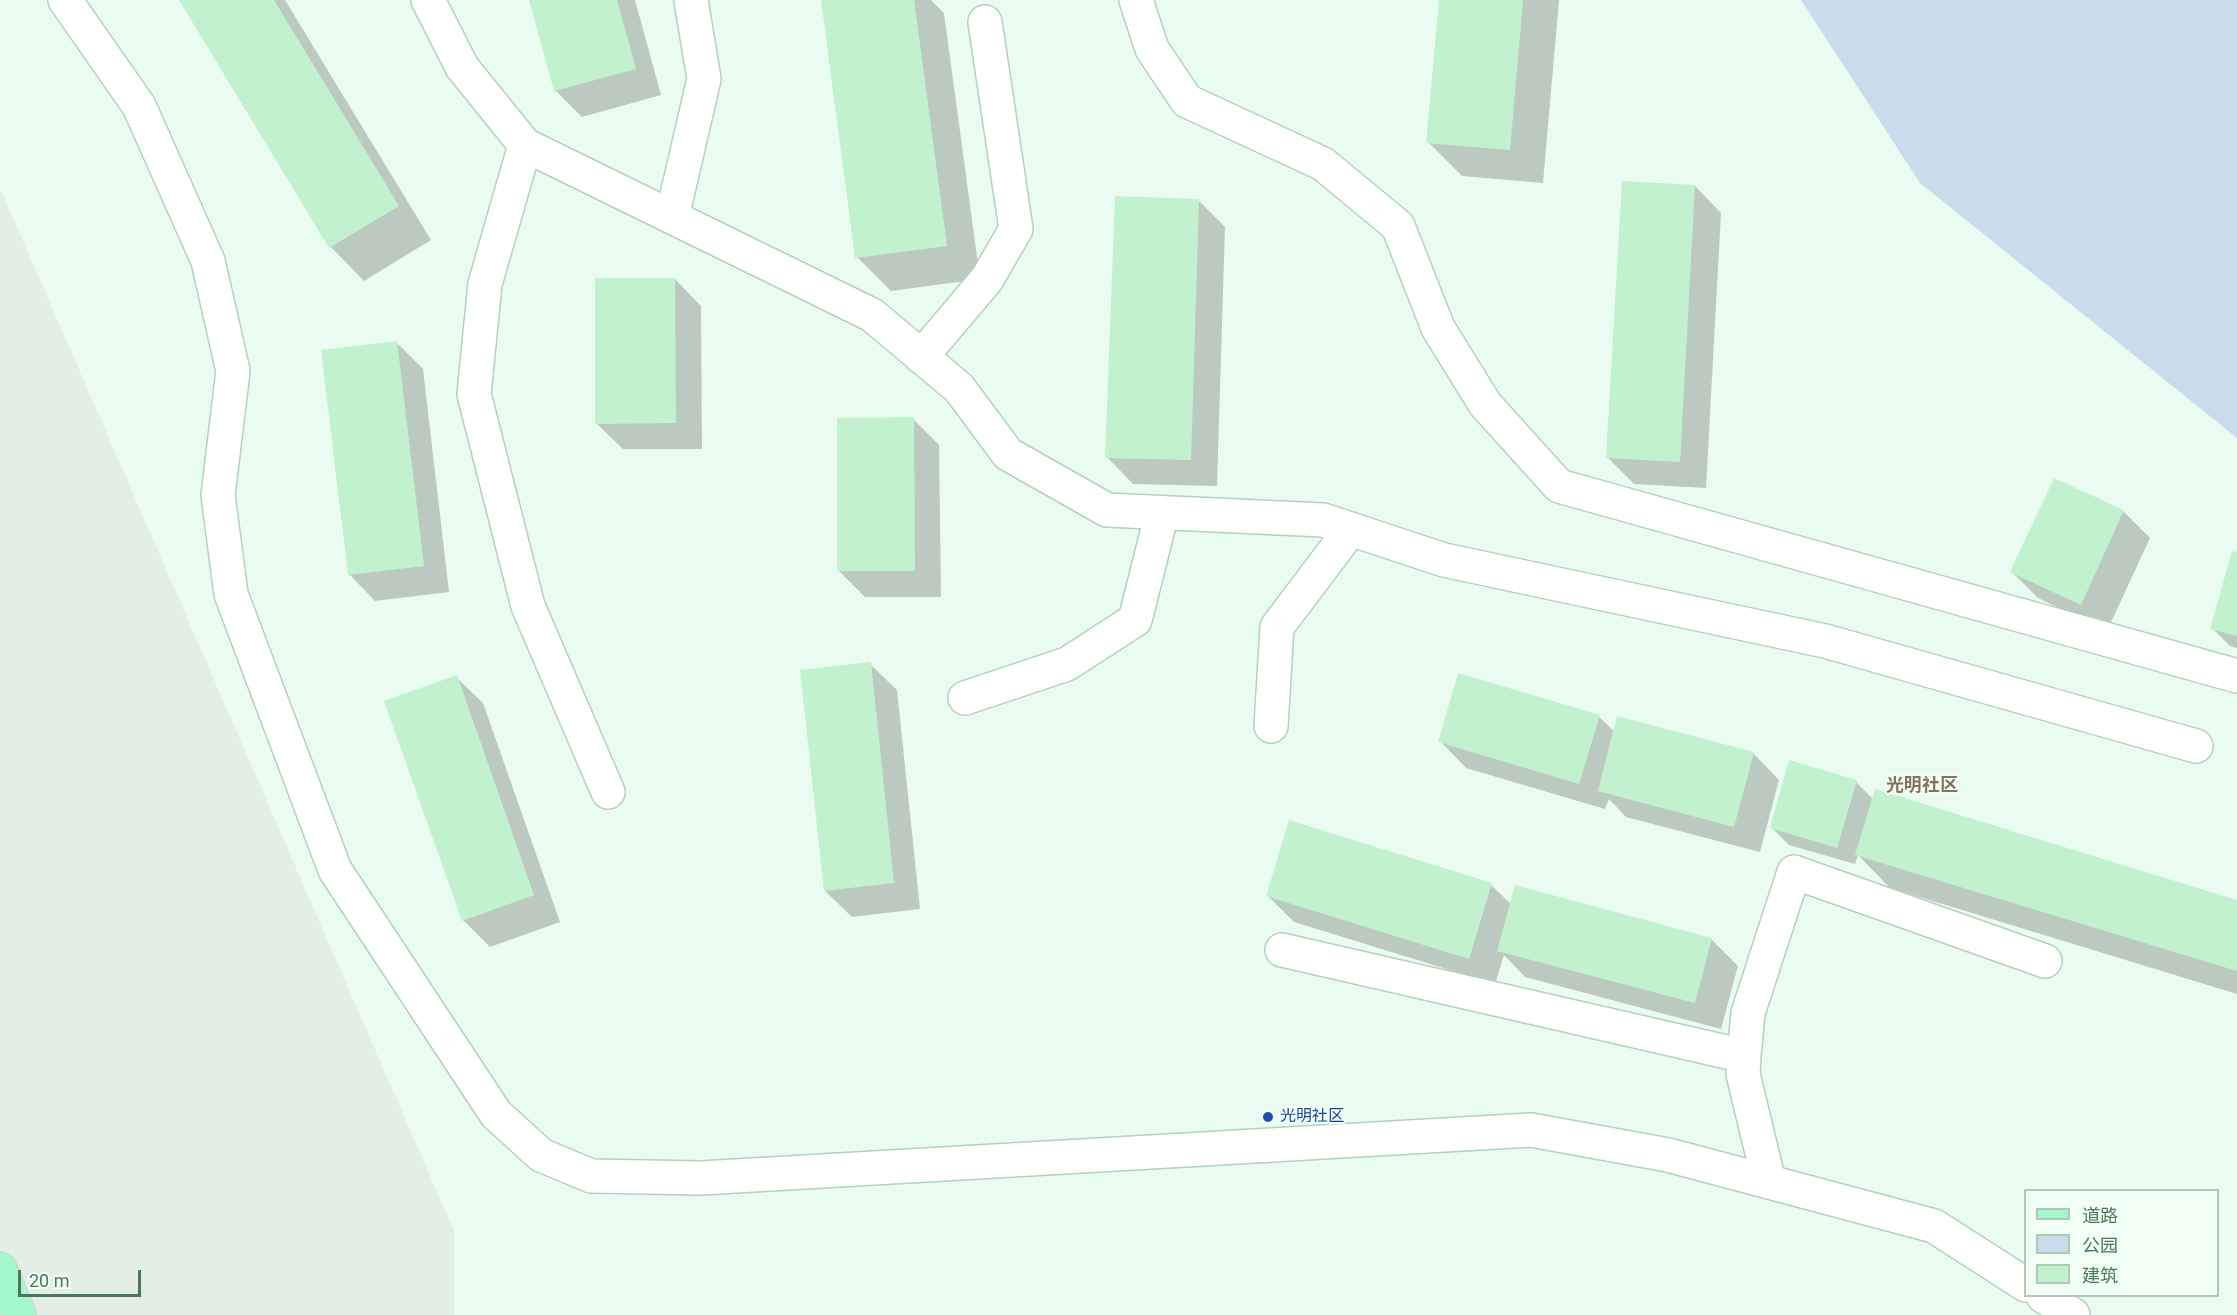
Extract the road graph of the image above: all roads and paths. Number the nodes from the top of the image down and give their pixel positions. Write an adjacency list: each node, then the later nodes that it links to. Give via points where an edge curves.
1 (65, 0): 19 (street, via 139,106 208,261 233,371 218,495 231,594 335,870 496,1114 541,1155 591,1176 701,1178 1531,1130 1668,1155)
2 (428, 0): 6 (street, via 462,67)
3 (691, 0): 7 (street, via 704,79)
4 (1136, 0): 11 (street, via 1152,49 1187,101 1323,164 1398,226 1438,328 1485,404 1559,486)
5 (984, 22): 8 (street, via 1016,229 987,279)
6 (525, 145): 7 (street); 15 (street, via 485,284 474,394 528,606)
7 (672, 217): 8 (street, via 872,315)
8 (921, 357): 9 (street, via 959,388 1008,454 1107,510)
9 (1162, 513): 10 (street, via 1323,520); 12 (street, via 1135,620 1067,664)
10 (1351, 529): 13 (street, via 1277,627); 14 (street, via 1444,560 1825,641)
11 (2237, 676)
12 (965, 698)
13 (1271, 726)
14 (2196, 746)
15 (608, 792)
16 (1282, 950): 18 (street)
17 (2045, 961): 18 (street, via 1794,872 1748,1013)
18 (1744, 1056): 19 (street, via 1743,1074)
19 (1769, 1182): 21 (street, via 1934,1226)
20 (0, 1269): 23 (main road)
21 (2024, 1284)
22 (2045, 1297): 24 (street)
23 (19, 1315)
24 (2073, 1315)

